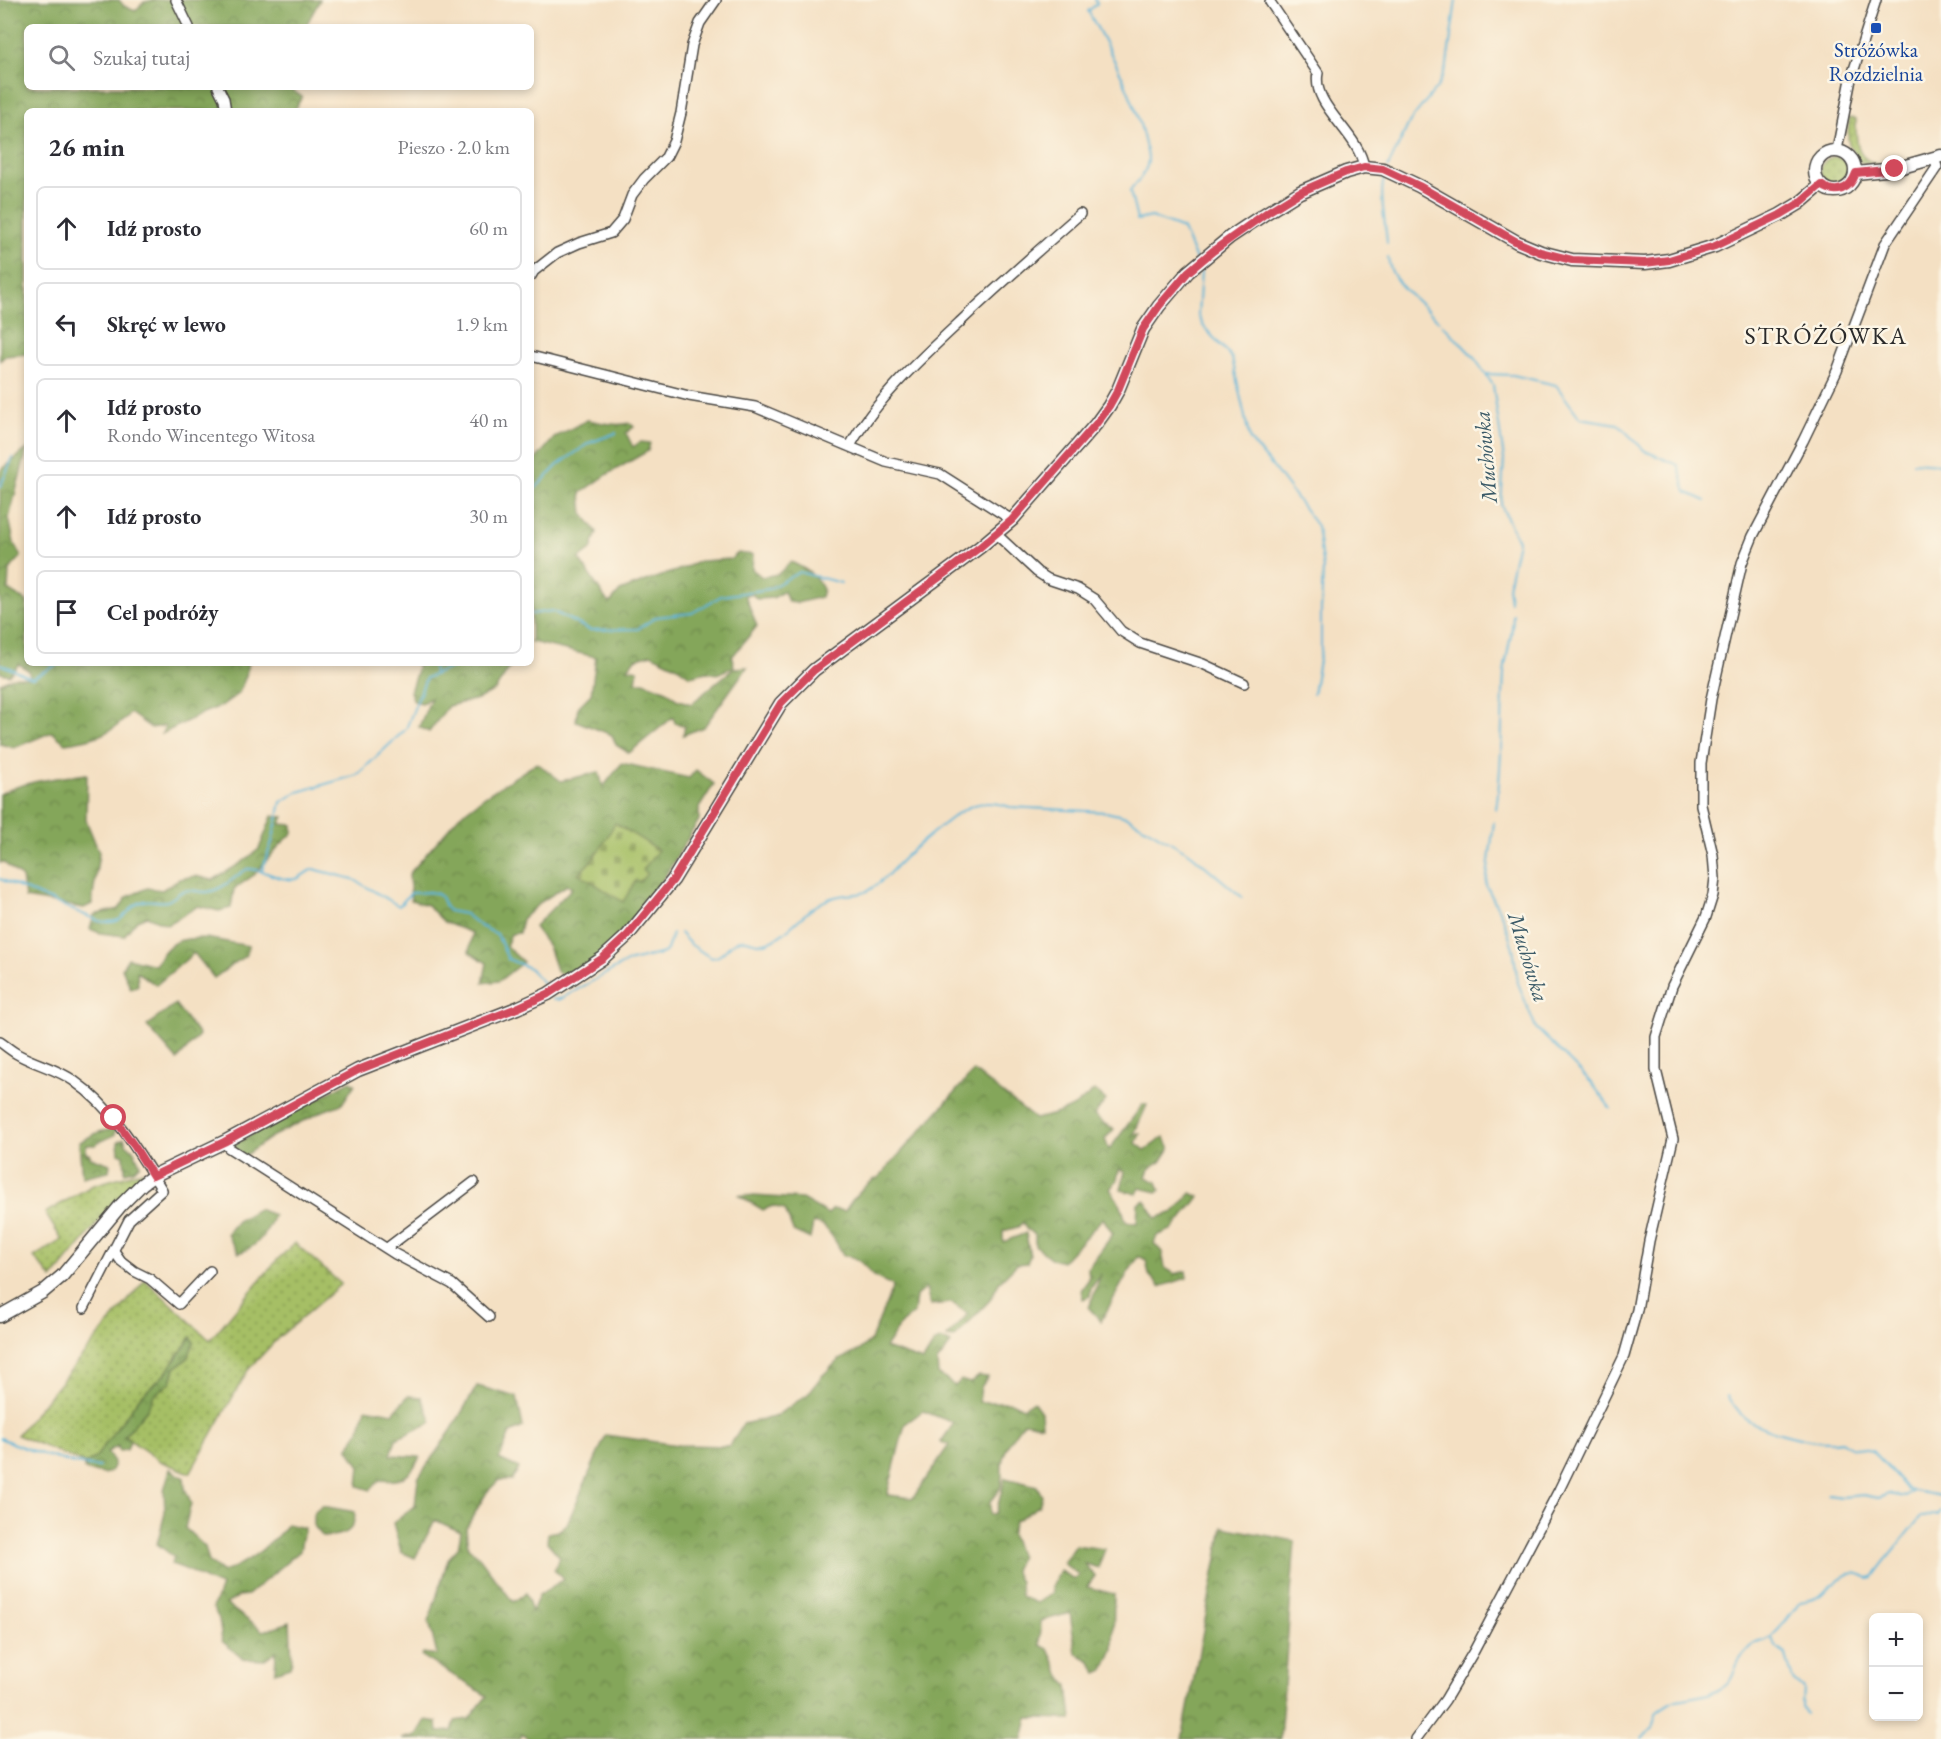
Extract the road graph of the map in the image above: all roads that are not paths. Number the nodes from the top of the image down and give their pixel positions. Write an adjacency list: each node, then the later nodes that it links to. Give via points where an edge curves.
1 (176, 0): 5 (street)
2 (716, 0): 15 (street, via 700,23 692,45 681,113 666,157 632,195 623,219 611,233 557,253)
3 (1876, 0): 8 (street, via 1851,79)
4 (1270, 2): 10 (street, via 1318,73 1319,93 1348,134)
5 (188, 24)
6 (220, 90): 7 (street)
7 (226, 108)
8 (1837, 150): 11 (main road, via 1851,158); 13 (main road, via 1822,155 1817,162 1816,178)
9 (1938, 157): 11 (main road, via 1895,169); 12 (street)
10 (1364, 167): 13 (main road, via 1387,170 1540,252 1572,260 1621,263 1669,260 1715,246 1780,215); 18 (main road, via 1300,192 1255,220 1198,264 1143,329 1118,390 1096,424)
11 (1856, 173): 13 (main road, via 1842,190)
12 (1937, 174): 31 (street, via 1885,244 1837,370 1742,563 1711,699 1701,763 1701,805 1716,878 1706,917 1672,986 1656,1037 1656,1070 1673,1139 1624,1356 1474,1651)
13 (1821, 185)
14 (1080, 214): 17 (street, via 917,361 872,412)
15 (534, 271)
16 (534, 357): 17 (street, via 689,396 755,407)
17 (850, 447): 18 (street, via 886,462 940,474)
18 (1012, 520): 19 (main road)
19 (996, 534): 20 (street, via 1037,572 1094,599 1121,632); 22 (main road, via 798,684 766,725 673,880 627,936 603,958 548,994 358,1070)
20 (1244, 683)
21 (0, 1042): 23 (street, via 18,1055 74,1080 109,1112)
22 (224, 1142): 23 (main road); 25 (street)
23 (153, 1176): 26 (street, via 162,1190 130,1219); 29 (main road, via 121,1205 62,1276 43,1292)
24 (474, 1182): 25 (street)
25 (387, 1248): 30 (street, via 452,1284)
26 (114, 1251): 27 (street, via 178,1304); 28 (street)
27 (210, 1272)
28 (84, 1308)
29 (0, 1316)
30 (489, 1317)
31 (1416, 1739)

